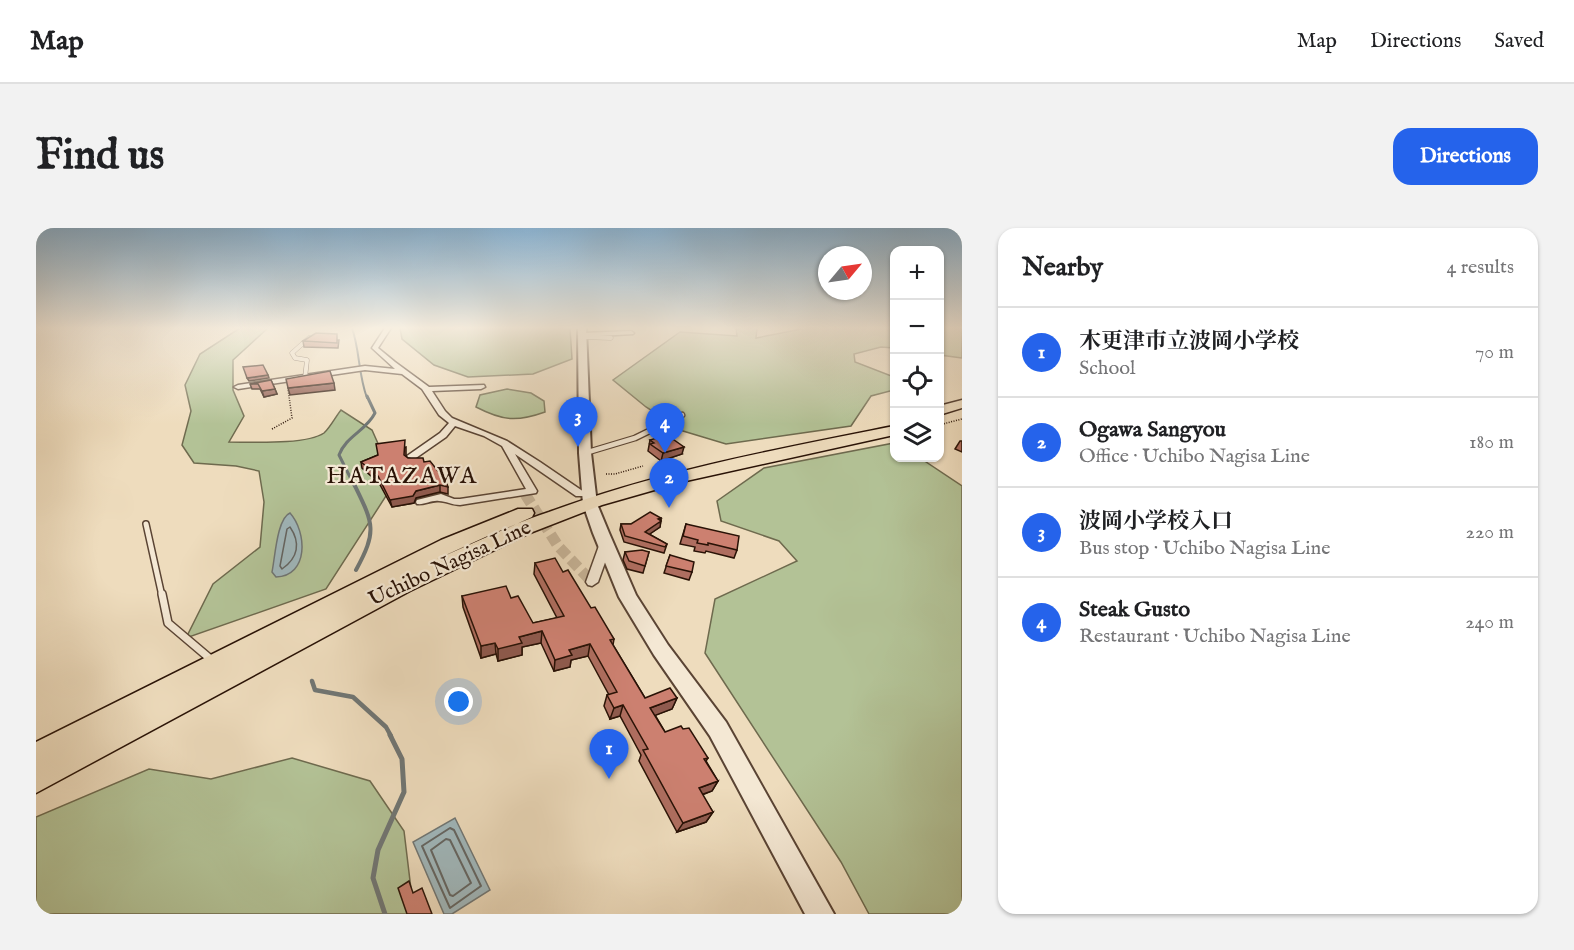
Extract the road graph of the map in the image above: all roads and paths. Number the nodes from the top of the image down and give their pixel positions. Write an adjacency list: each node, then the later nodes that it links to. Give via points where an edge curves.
1 (308, 360): 5 (lane)
2 (391, 360): 4 (street)
3 (583, 360): 22 (street)
4 (402, 372): 5 (street, via 365,368); 9 (street)
5 (305, 378): 6 (street)
6 (287, 380): 7 (street); 19 (path, via 292,418)
7 (238, 387)
8 (481, 387): 9 (street)
9 (427, 389): 17 (street, via 438,409)
10 (962, 404): 11 (highway)
11 (944, 409)
12 (962, 414): 15 (highway)
13 (682, 415): 22 (lane, via 607,449)
14 (962, 419): 16 (path)
15 (944, 420)
16 (944, 421)
17 (454, 422): 21 (street); 23 (street, via 443,435)
18 (890, 423): 26 (highway, Uchibo Nagisa Line, via 692,462)
19 (272, 429)
20 (890, 432): 26 (highway, Uchibo Nagisa Line)
21 (506, 445): 26 (street); 27 (street, via 532,491 460,502 441,496)
22 (585, 453): 26 (street)
23 (410, 458)
24 (643, 466): 25 (path)
25 (606, 474)
26 (586, 496): 29 (street); 31 (highway, Uchibo Nagisa Line, via 550,503 448,544); 33 (highway, Uchibo Nagisa Line, via 438,566)
27 (421, 502)
28 (146, 524): 31 (lane, via 168,623)
29 (606, 543): 30 (street); 34 (street, via 628,597 718,729)
30 (592, 582)
31 (216, 664): 32 (highway, Uchibo Nagisa Line)
32 (36, 757)
33 (36, 778)
34 (820, 914)

